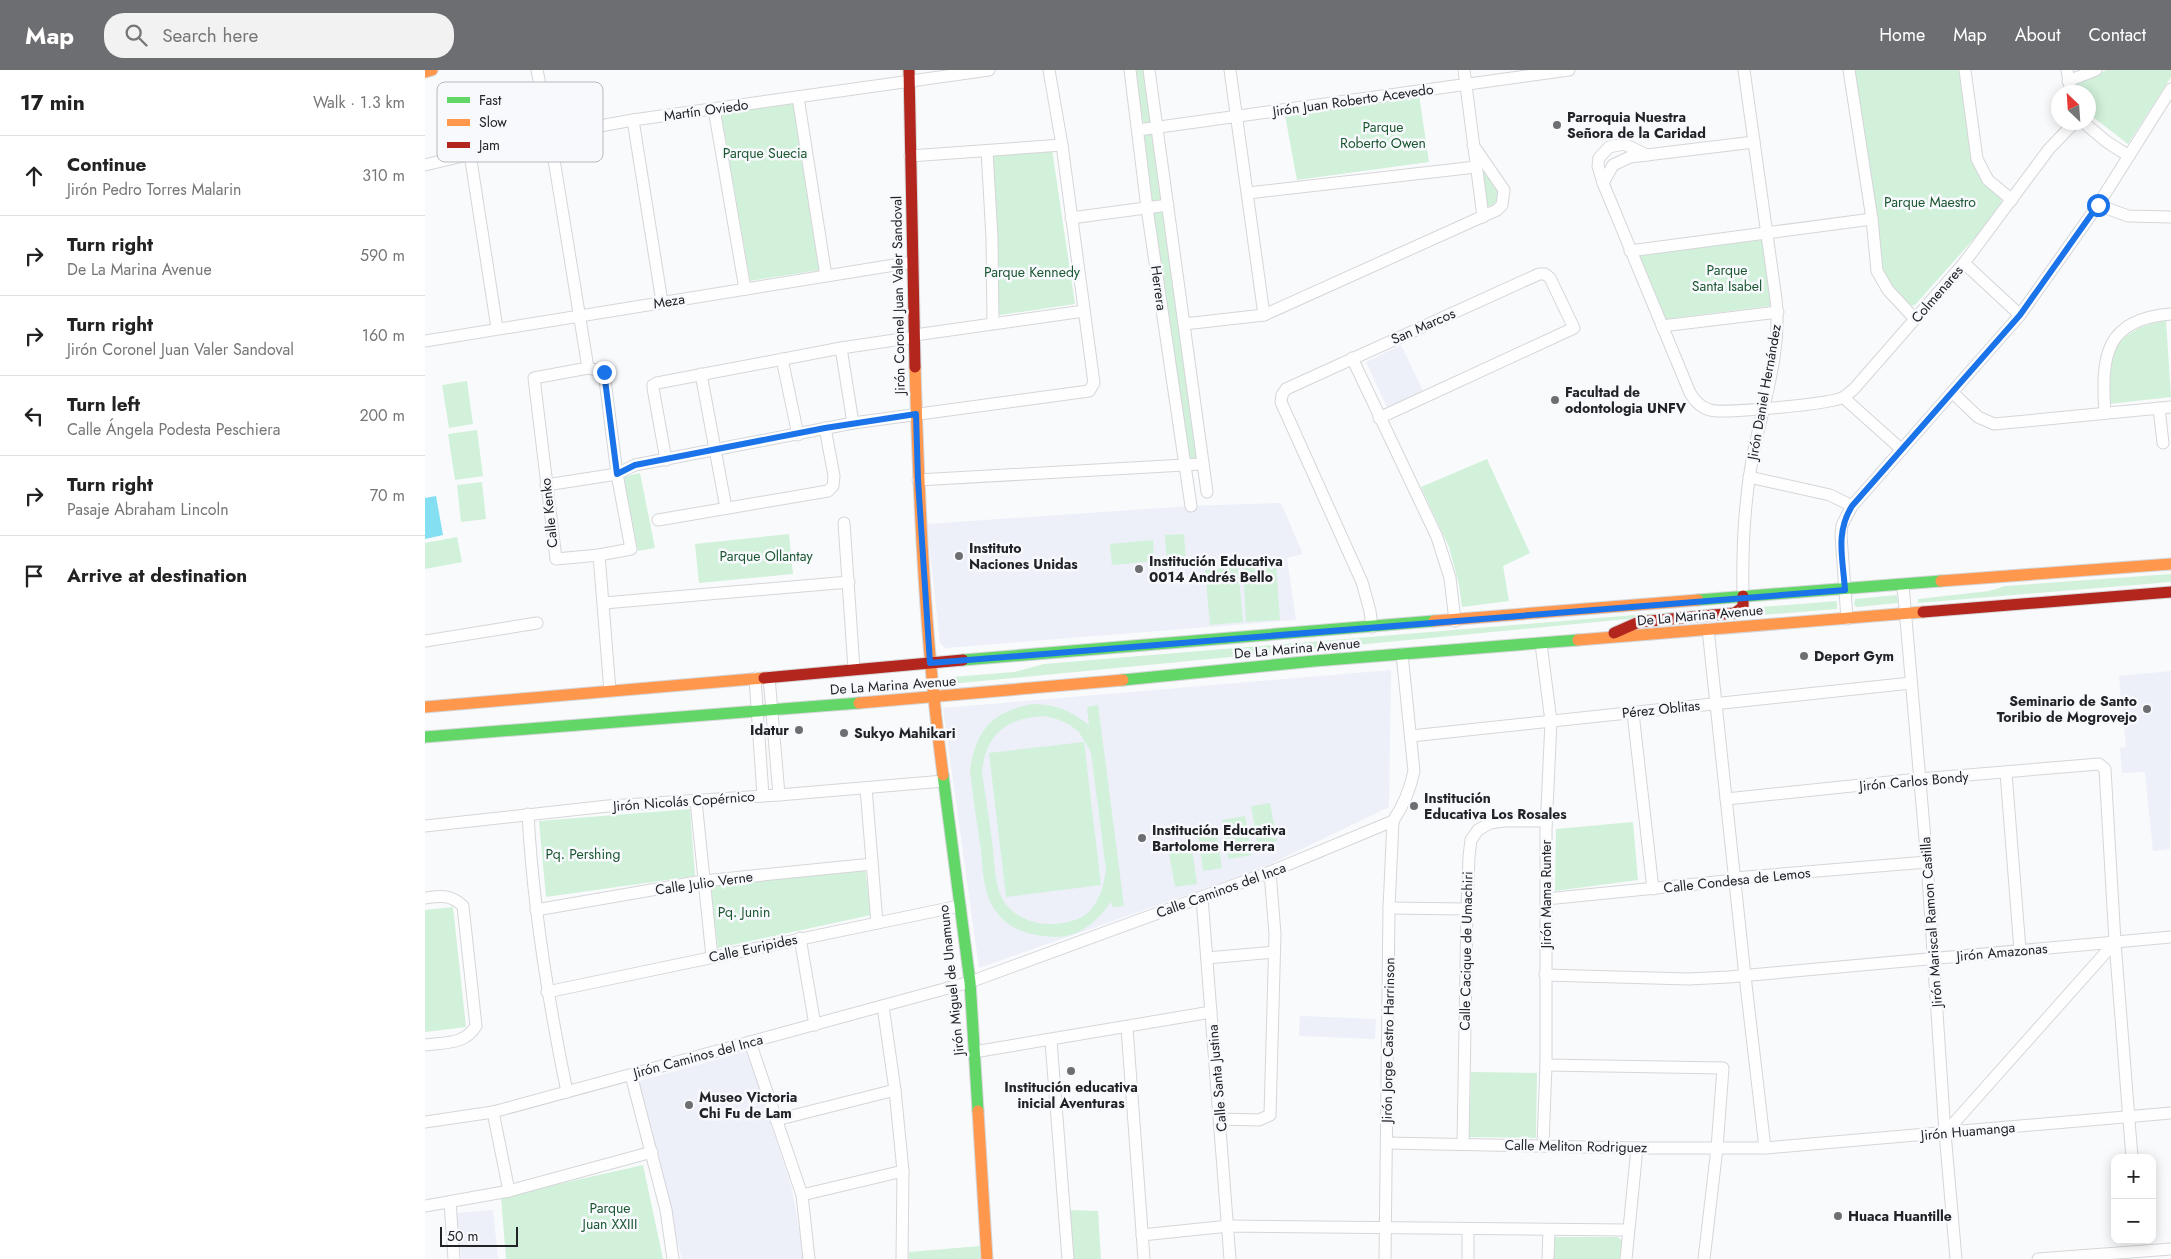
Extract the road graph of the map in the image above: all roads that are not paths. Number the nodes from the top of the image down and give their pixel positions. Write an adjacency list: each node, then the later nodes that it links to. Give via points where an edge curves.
1 (432, 70): 14 (main road)
2 (909, 70): 16 (main road, Jirón Coronel Juan Valer Sandoval)
3 (989, 70): 16 (street, Martín Oviedo)
4 (1049, 70): 30 (street)
5 (1130, 70): 26 (street, Herrera)
6 (1149, 70): 25 (street, Herrera)
7 (1230, 70): 22 (street)
8 (1463, 70): 17 (street)
9 (1569, 70): 17 (street, Jirón Juan Roberto Acevedo)
10 (1744, 70): 29 (street, Jirón Daniel Hernández)
11 (1849, 70): 48 (street)
12 (1965, 70): 41 (street, via 1977,159 1988,180)
13 (2096, 70): 15 (street)
14 (425, 72)
15 (2067, 75)
16 (909, 82): 19 (street, Martín Oviedo); 34 (main road, Jirón Coronel Juan Valer Sandoval)
17 (1465, 85): 22 (street, Jirón Juan Roberto Acevedo); 31 (street)
18 (2171, 89): 20 (street)
19 (798, 97): 21 (street, Martín Oviedo); 53 (street)
20 (2167, 104): 35 (street)
21 (714, 109): 23 (street, Martín Oviedo); 54 (street)
22 (1236, 116): 25 (street, Jirón Juan Roberto Acevedo); 40 (street)
23 (633, 120): 24 (street, Martín Oviedo); 55 (street)
24 (603, 125)
25 (1157, 127): 26 (street, Jirón Juan Roberto Acevedo); 42 (street, Herrera)
26 (1138, 130): 44 (street, Herrera)
27 (2067, 130): 41 (street, Colmenares, via 2049,149)
28 (2093, 130): 35 (street)
29 (1754, 142): 33 (street); 49 (street, Jirón Daniel Hernández)
30 (1062, 145): 32 (street); 47 (street)
31 (1473, 145): 38 (street); 45 (street, via 1505,190 1502,205)
32 (987, 150): 34 (street); 63 (street, via 993,238)
33 (1647, 155): 39 (street, via 1630,157 1613,165); 39 (street, via 1625,144 1609,147 1599,158)
34 (909, 156): 51 (main road, Jirón Coronel Juan Valer Sandoval)
35 (2129, 156): 43 (street)
36 (470, 162): 66 (street)
37 (554, 162): 61 (street)
38 (1476, 167): 40 (street); 45 (street)
39 (1603, 182): 50 (street)
40 (1248, 193): 59 (street)
41 (2012, 200): 52 (street, Colmenares)
42 (1168, 205): 44 (street); 64 (street, Herrera)
43 (2098, 205): 46 (street, via 2128,216); 60 (street)
44 (1147, 208): 47 (street); 89 (street, Herrera)
45 (1483, 217): 59 (street)
46 (2171, 217)
47 (1071, 218): 56 (street)
48 (1871, 219): 49 (street); 62 (street, via 1881,281)
49 (1767, 232): 50 (street); 57 (street, Jirón Daniel Hernández)
50 (1630, 252): 65 (street)
51 (913, 262): 53 (street, Meza); 67 (main road, Jirón Coronel Juan Valer Sandoval)
52 (1964, 263): 60 (street); 62 (street, Colmenares)
53 (826, 276): 54 (street, Meza)
54 (745, 289): 55 (street, Meza)
55 (662, 302): 61 (street, Meza)
56 (1084, 312): 63 (street); 79 (street, via 1094,383 1089,391)
57 (1778, 312): 65 (street); 77 (street, Jirón Daniel Hernández, via 1778,331)
58 (2171, 314): 78 (street, via 2143,318 2115,338 2105,360)
59 (1264, 315): 64 (street)
60 (2020, 315): 74 (street)
61 (580, 316): 66 (street, Meza); 72 (street)
62 (1915, 319): 75 (street, Colmenares)
63 (993, 323): 67 (street)
64 (1184, 324): 88 (street, Herrera)
65 (1662, 326): 77 (street, via 1696,402 1711,411)
66 (497, 328): 68 (street, Meza)
67 (915, 336): 69 (street); 79 (main road, Jirón Coronel Juan Valer Sandoval)
68 (425, 341)
69 (841, 348): 71 (street); 81 (street)
70 (1352, 358): 80 (street); 80 (street, San Marcos, via 1539,274 1550,278 1574,328); 112 (street, San Marcos, via 1286,390 1281,395 1281,402 1363,582)
71 (782, 359): 73 (street); 83 (street)
72 (588, 368): 90 (street, via 604,372); 93 (street, Calle Kenko, via 535,378)
73 (701, 374): 86 (street); 87 (street, via 653,385)
74 (1952, 392): 78 (street, via 1977,417 1994,424); 85 (street)
75 (1844, 398): 77 (street); 85 (street)
76 (2165, 408): 78 (street); 84 (street)
77 (1763, 409): 91 (street, Jirón Daniel Hernández)
78 (2105, 413)
79 (916, 414): 81 (street); 92 (main road, Jirón Coronel Juan Valer Sandoval)
80 (1379, 418): 110 (street, via 1437,537 1446,562)
81 (853, 423): 82 (street)
82 (825, 428): 83 (street); 97 (street, via 835,476 828,491)
83 (798, 435): 86 (street)
84 (2163, 443)
85 (1901, 449): 96 (street)
86 (715, 450): 87 (street); 97 (street)
87 (666, 460): 90 (street, via 635,465)
88 (1202, 464): 89 (street); 94 (street, Herrera)
89 (1184, 465): 92 (street); 95 (street, Herrera)
90 (617, 474): 93 (street); 100 (street, via 631,549)
91 (1749, 477): 96 (street, via 1830,495); 106 (street, Jirón Daniel Hernández, via 1742,536)
92 (918, 480): 118 (main road, Jirón Coronel Juan Valer Sandoval)
93 (546, 485): 100 (street, Calle Kenko, via 554,558)
94 (1207, 492)
95 (1191, 506)
96 (1852, 506): 104 (street, via 1842,525 1841,535)
97 (725, 508): 98 (street)
98 (658, 520)
99 (844, 523): 102 (street)
100 (599, 555): 107 (street)
101 (2171, 564): 103 (main road, De La Marina Avenue)
102 (849, 582): 107 (street); 119 (street)
103 (1903, 585): 104 (main road, De La Marina Avenue); 108 (street, Jirón Mariscal Ramon Castilla)
104 (1845, 590): 106 (main road, De La Marina Avenue); 109 (street)
105 (2171, 592): 108 (main road, De La Marina Avenue)
106 (1743, 596): 110 (main road, De La Marina Avenue); 114 (main road, via 1743,607 1735,613 1639,622)
107 (604, 603): 123 (street)
108 (1905, 614): 109 (main road, De La Marina Avenue); 122 (street, Jirón Mariscal Ramon Castilla)
109 (1847, 619): 113 (main road, De La Marina Avenue)
110 (1455, 621): 112 (main road, De La Marina Avenue)
111 (537, 623): 115 (street)
112 (1372, 628): 118 (main road, De La Marina Avenue)
113 (1708, 629): 114 (main road, De La Marina Avenue); 125 (street)
114 (1602, 638): 116 (main road, De La Marina Avenue)
115 (425, 641)
116 (1541, 644): 117 (main road, De La Marina Avenue); 130 (street, Jirón Mama Runter)
117 (1402, 654): 124 (main road, De La Marina Avenue); 131 (street)
118 (930, 663): 119 (main road, De La Marina Avenue); 124 (main road, Jirón Coronel Juan Valer Sandoval)
119 (854, 669): 120 (main road, De La Marina Avenue)
120 (769, 677): 121 (main road, De La Marina Avenue); 127 (street)
121 (755, 678): 123 (main road, De La Marina Avenue); 128 (street)
122 (1911, 683): 125 (street, Pérez Oblitas); 134 (street, Jirón Mariscal Ramon Castilla)
123 (610, 691): 126 (main road, De La Marina Avenue)
124 (933, 698): 127 (main road, De La Marina Avenue); 135 (main road, Jirón Miguel de Unamuno)
125 (1716, 703): 129 (street, Pérez Oblitas); 139 (street)
126 (425, 707)
127 (772, 709): 128 (main road, De La Marina Avenue); 137 (street)
128 (758, 710): 132 (main road, De La Marina Avenue); 138 (street)
129 (1633, 712): 130 (street, Pérez Oblitas); 150 (street)
130 (1551, 721): 131 (street, Pérez Oblitas); 143 (street, Jirón Mama Runter)
131 (1411, 736): 142 (street, via 1414,771 1410,789)
132 (425, 737)
133 (2006, 773): 134 (street, Jirón Carlos Bondy); 161 (street, Jirón Carlos Bondy, via 2099,764 2105,769); 162 (street)
134 (1919, 779): 139 (street, Jirón Carlos Bondy); 145 (street, Jirón Mariscal Ramon Castilla)
135 (944, 781): 136 (street, Jirón Nicolás Copérnico); 154 (main road, Jirón Miguel de Unamuno)
136 (867, 788): 137 (street, Jirón Nicolás Copérnico); 146 (street)
137 (779, 795): 138 (street, Jirón Nicolás Copérnico)
138 (763, 796): 140 (street, Jirón Nicolás Copérnico)
139 (1726, 799): 148 (street)
140 (696, 800): 141 (street, Jirón Nicolás Copérnico); 149 (street)
141 (528, 814): 144 (street, Jirón Nicolás Copérnico); 157 (street)
142 (1393, 821): 147 (street, Calle Caminos del Inca); 155 (street, Jirón Jorge Castro Harrinson)
143 (1546, 821): 153 (street, Jirón Mama Runter); 156 (street, Calle Cacique de Umachiri, via 1503,820 1478,830 1471,840)
144 (425, 826)
145 (1927, 862): 148 (street, Calle Condesa de Lemos); 166 (street, Jirón Mariscal Ramon Castilla)
146 (872, 864): 149 (street, Calle Julio Verne); 158 (street)
147 (1270, 872): 151 (street, Calle Caminos del Inca); 163 (street)
148 (1734, 878): 150 (street, Calle Condesa de Lemos); 168 (street)
149 (703, 881): 157 (street, Calle Julio Verne); 164 (street)
150 (1653, 889): 153 (street, Calle Condesa de Lemos)
151 (1202, 897): 165 (street, Calle Santa Justina); 169 (street, Calle Caminos del Inca)
152 (425, 898): 177 (street, via 447,895 463,906 476,1026 462,1040)
153 (1547, 899): 167 (street, Jirón Mama Runter)
154 (959, 906): 158 (street, Calle Euripides); 169 (main road, Jirón Miguel de Unamuno)
155 (1389, 908): 156 (street); 190 (street, Jirón Jorge Castro Harrinson)
156 (1467, 909): 191 (street, Calle Cacique de Umachiri)
157 (536, 910): 170 (street)
158 (877, 923): 159 (street, Calle Euripides)
159 (800, 938): 164 (street, Calle Euripides); 173 (street)
160 (2171, 938): 161 (street, Jirón Amazonas)
161 (2115, 942): 162 (street, Jirón Amazonas); 185 (street); 189 (street)
162 (2020, 950): 166 (street, Jirón Amazonas)
163 (1275, 952): 165 (street); 186 (street, via 1270,1115 1259,1120)
164 (712, 957): 170 (street, Calle Euripides)
165 (1207, 958): 172 (street, Calle Santa Justina)
166 (1934, 958): 168 (street, Jirón Amazonas); 189 (street, Jirón Mariscal Ramon Castilla)
167 (1545, 975): 168 (street, Jirón Amazonas, via 1688,979); 179 (street, Jirón Mama Runter)
168 (1745, 976): 195 (street)
169 (969, 982): 171 (street, Jirón Caminos del Inca); 178 (main road, Jirón Miguel de Unamuno)
170 (547, 992): 182 (street)
171 (883, 1006): 173 (street, Jirón Caminos del Inca); 181 (street)
172 (1211, 1012): 174 (street); 186 (street, Calle Santa Justina)
173 (815, 1025): 176 (street, Jirón Caminos del Inca)
174 (1127, 1028): 175 (street); 208 (street)
175 (1051, 1041): 178 (street); 216 (street)
176 (750, 1042): 180 (street, Jirón Caminos del Inca); 187 (street)
177 (425, 1045)
178 (974, 1052): 215 (main road, Jirón Miguel de Unamuno)
179 (1546, 1065): 192 (street, Jirón Mama Runter); 194 (street, via 1723,1068)
180 (631, 1075): 182 (street, Jirón Caminos del Inca); 196 (street)
181 (895, 1090): 187 (street); 198 (street)
182 (567, 1092): 183 (street, Jirón Caminos del Inca)
183 (493, 1112): 188 (street, Jirón Caminos del Inca); 199 (street)
184 (2171, 1113): 185 (street, Jirón Huamanga)
185 (2129, 1117): 189 (street, Jirón Huamanga); 197 (street)
186 (1220, 1119): 203 (street, Calle Santa Justina)
187 (777, 1120): 200 (street)
188 (425, 1122)
189 (1945, 1133): 195 (street, Jirón Huamanga); 224 (street, Jirón Mariscal Ramon Castilla)
190 (1387, 1143): 191 (street, Calle Meliton Rodriguez); 204 (street, Jirón Jorge Castro Harrinson)
191 (1463, 1144): 192 (street, Calle Meliton Rodriguez)
192 (1543, 1145): 193 (street, Calle Meliton Rodriguez)
193 (1637, 1148): 194 (street, Calle Meliton Rodriguez); 207 (street)
194 (1717, 1148): 195 (street, Calle Meliton Rodriguez); 223 (street)
195 (1765, 1148)
196 (652, 1152): 199 (street); 212 (street, via 666,1210)
197 (2132, 1154)
198 (903, 1171): 200 (street); 214 (street)
199 (509, 1191): 201 (street)
200 (802, 1195): 213 (street)
201 (450, 1202): 202 (street); 211 (street)
202 (425, 1206)
203 (1229, 1226): 204 (street); 208 (street); 218 (street, Calle Santa Justina)
204 (1385, 1228): 205 (street); 219 (street, Jirón Jorge Castro Harrinson)
205 (1468, 1229): 206 (street); 220 (street)
206 (1549, 1230): 207 (street); 221 (street)
207 (1628, 1230): 222 (street)
208 (1142, 1234): 217 (street)
209 (2171, 1249): 210 (street)
210 (2139, 1250): 225 (street)
211 (454, 1259)
212 (673, 1259)
213 (809, 1259)
214 (902, 1259)
215 (987, 1259)
216 (1068, 1259)
217 (1144, 1259)
218 (1231, 1259)
219 (1385, 1259)
220 (1468, 1259)
221 (1548, 1259)
222 (1625, 1259)
223 (1704, 1259)
224 (1956, 1259)
225 (2038, 1259)

